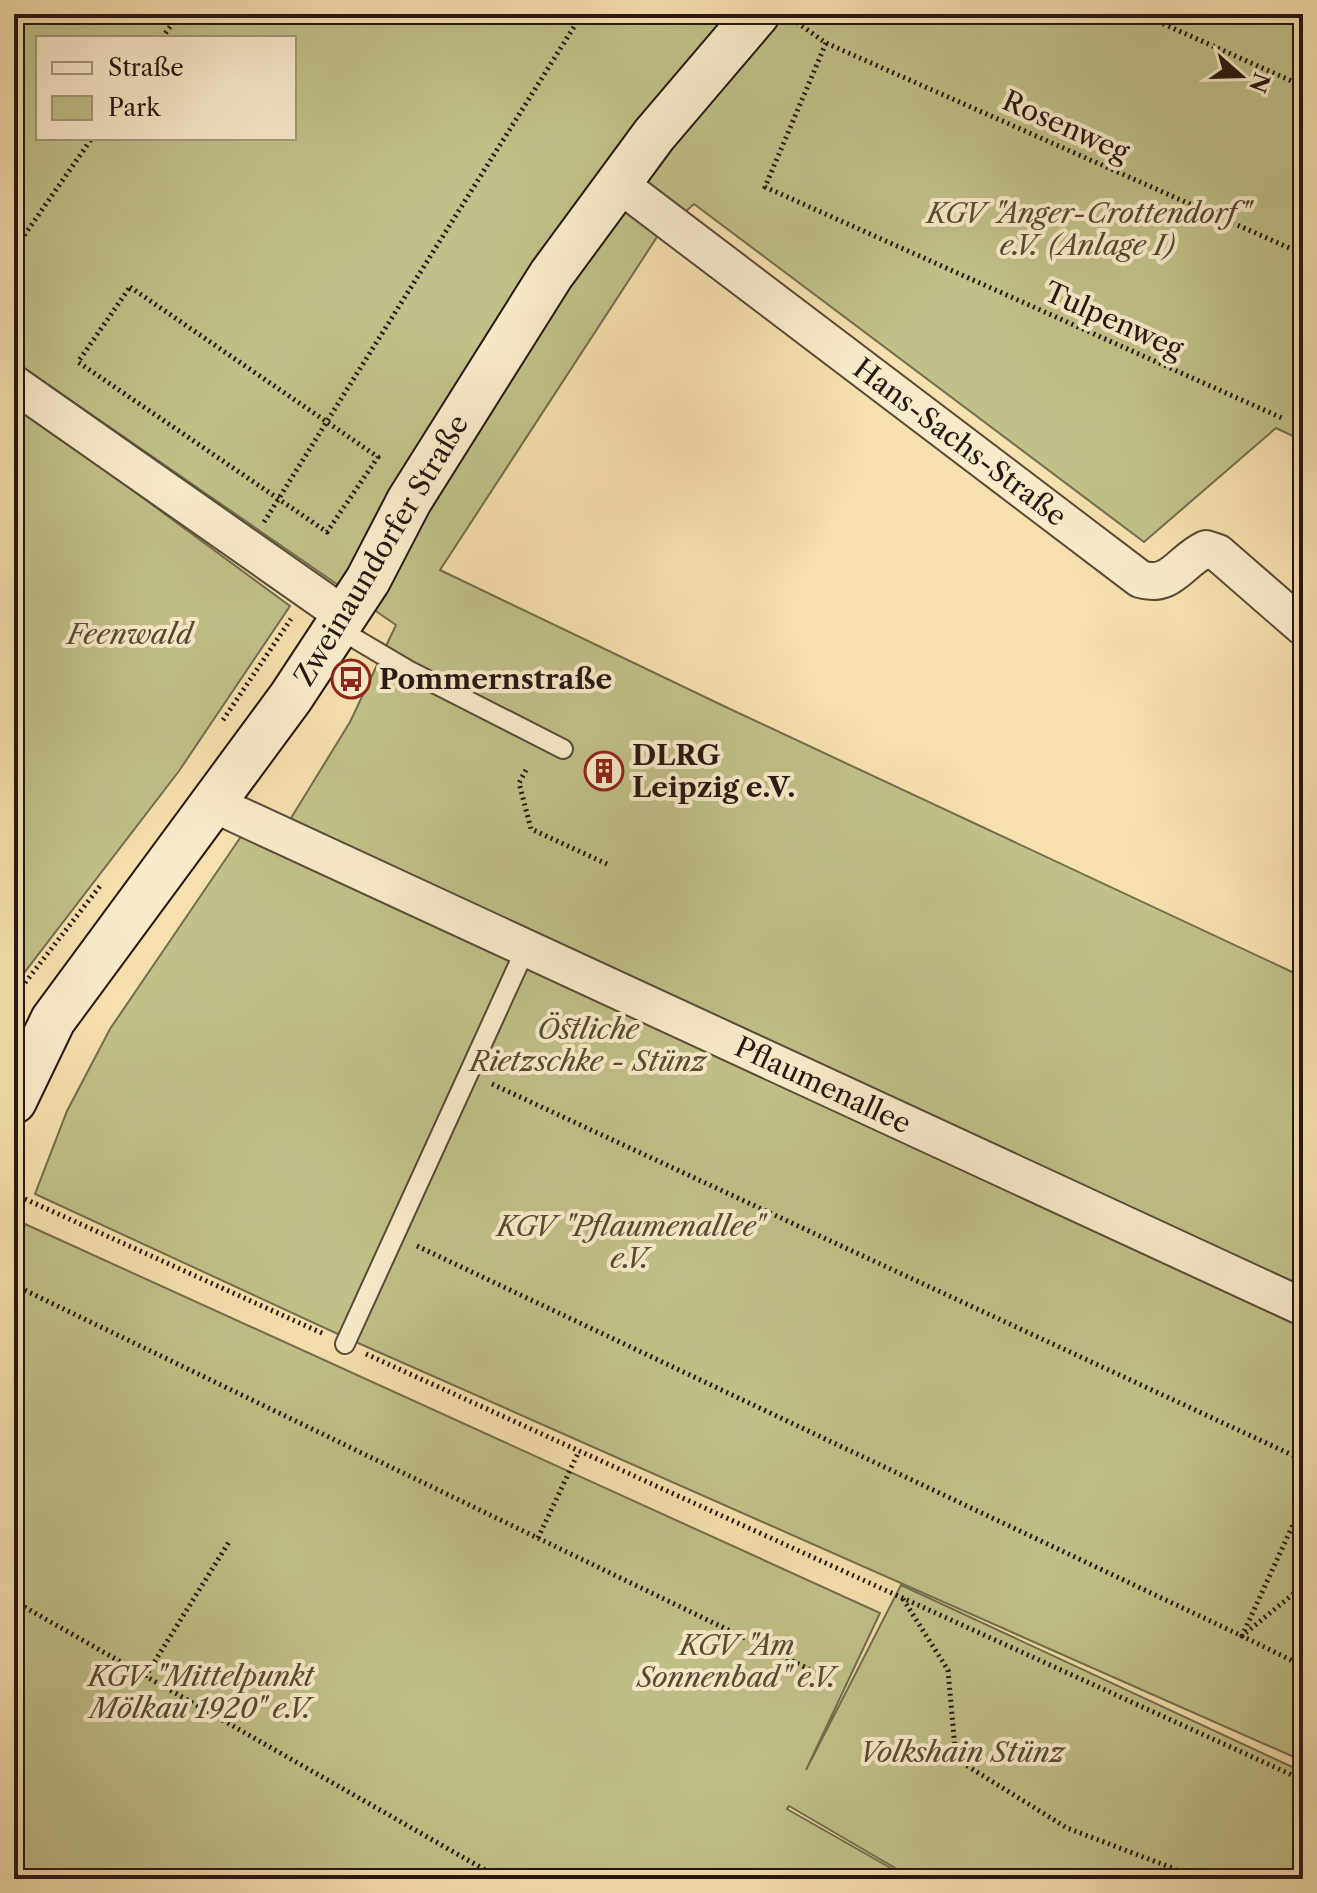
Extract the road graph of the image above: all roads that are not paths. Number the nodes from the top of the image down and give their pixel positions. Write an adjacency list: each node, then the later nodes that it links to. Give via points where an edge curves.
1 (757, 14): 2 (street, Zweinaundorfer Straße)
2 (618, 183): 4 (street, Zweinaundorfer Straße, via 493,364); 5 (street, Hans-Sachs-Straße, via 1140,579 1166,580 1206,549 1218,553)
3 (14, 384): 4 (street, via 309,592)
4 (341, 622): 6 (lane, via 408,670); 7 (street, Zweinaundorfer Straße)
5 (1303, 627)
6 (563, 749)
7 (212, 803): 8 (street, Pflaumenallee); 9 (street, Zweinaundorfer Straße, via 53,1020)
8 (526, 948): 10 (street, Pflaumenallee); 11 (lane)
9 (15, 1094)
10 (1303, 1307)
11 (345, 1344)

